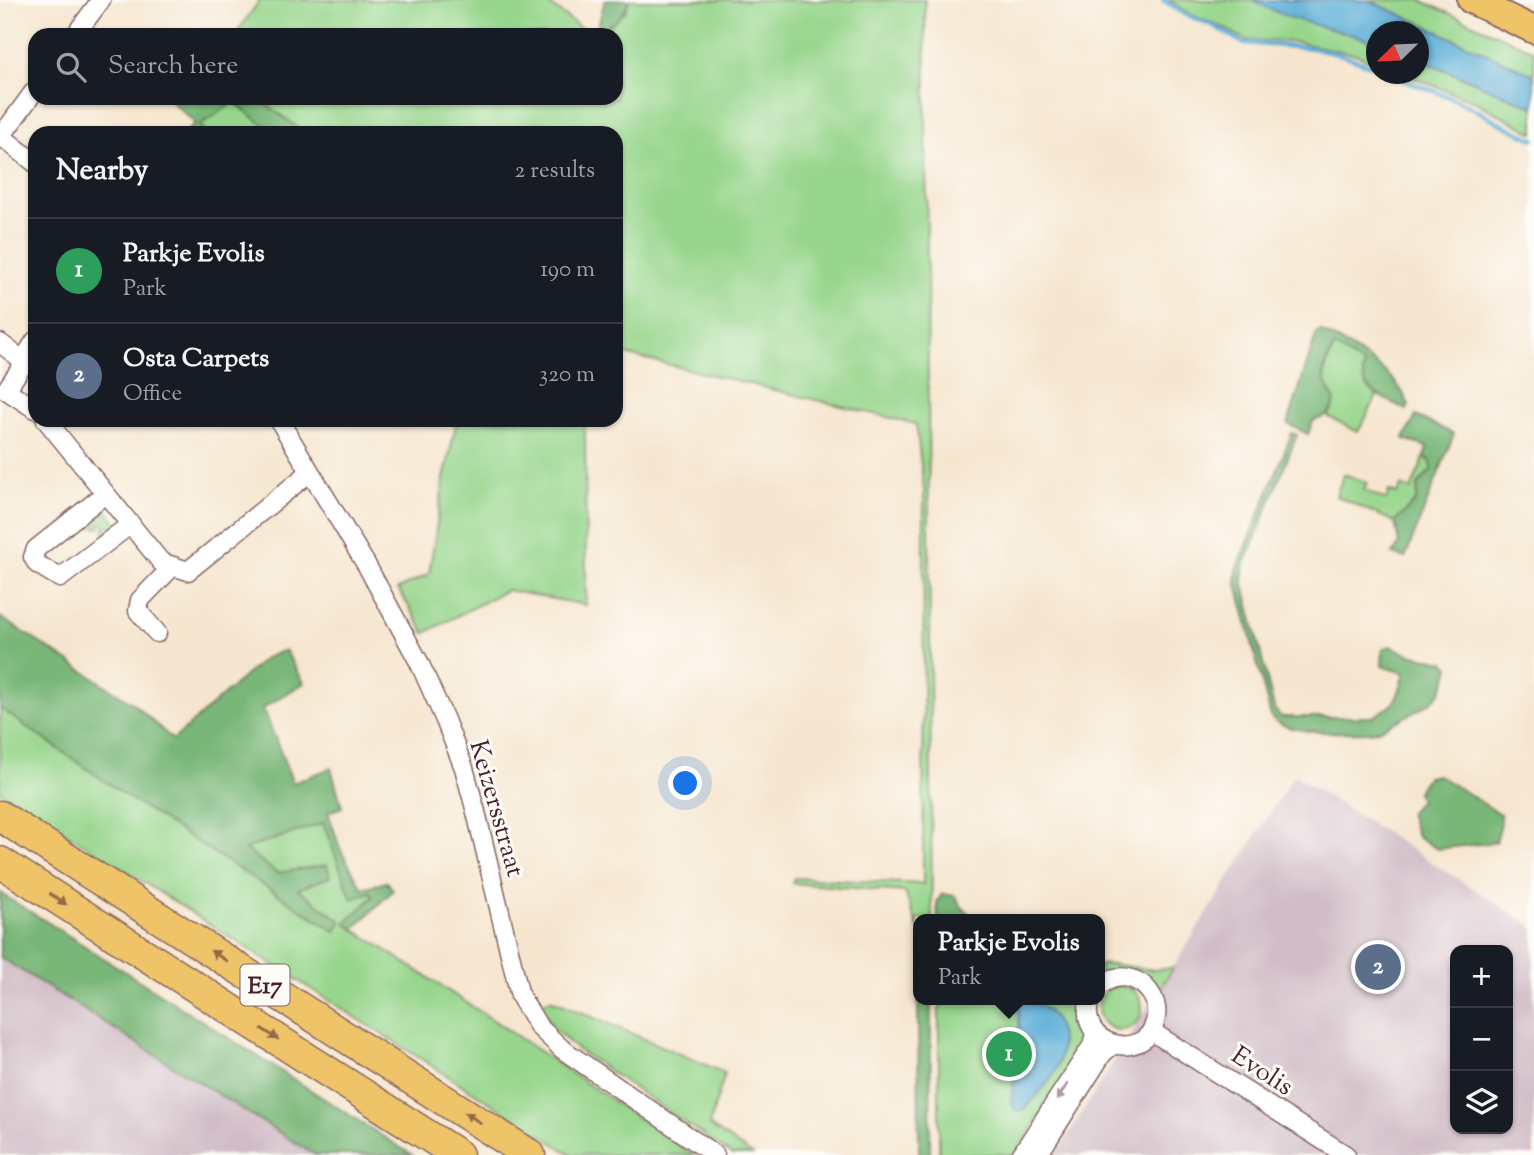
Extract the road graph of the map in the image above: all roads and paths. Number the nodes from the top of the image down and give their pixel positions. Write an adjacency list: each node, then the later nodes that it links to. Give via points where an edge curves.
1 (101, 0): 3 (street)
2 (1471, 0): 4 (main road)
3 (80, 28)
4 (1534, 30)
5 (28, 100): 6 (street)
6 (1, 137): 7 (street)
7 (28, 158)
8 (0, 343): 10 (street)
9 (28, 352): 10 (street)
10 (25, 362): 11 (street)
11 (3, 394): 12 (street)
12 (28, 406)
13 (52, 427): 16 (street)
14 (283, 427): 15 (street, Keizersstraat)
15 (310, 472): 18 (street, via 187,570); 29 (street, Keizersstraat, via 413,650 445,720 476,812 520,996 539,1027 562,1049)
16 (105, 494): 17 (street); 17 (street, via 36,549 33,557 37,564 60,578)
17 (131, 524): 18 (street, via 161,562)
18 (173, 566): 19 (street, via 140,600 138,611)
19 (157, 633)
20 (0, 816): 28 (highway, E17, one-way to 20)
21 (0, 862): 27 (highway, E17, one-way to 27)
22 (1105, 982): 24 (street, via 1130,978 1148,988 1156,1004)
23 (1089, 1005): 25 (street, via 1088,1019)
24 (1151, 1031): 26 (street, via 1129,1046); 32 (street, Evolis)
25 (1095, 1033): 26 (street); 30 (street, one-way to 30, via 1092,1046)
26 (1113, 1045): 31 (street)
27 (458, 1155)
28 (530, 1155)
29 (715, 1155)
30 (1021, 1155)
31 (1038, 1155)
32 (1346, 1155)

